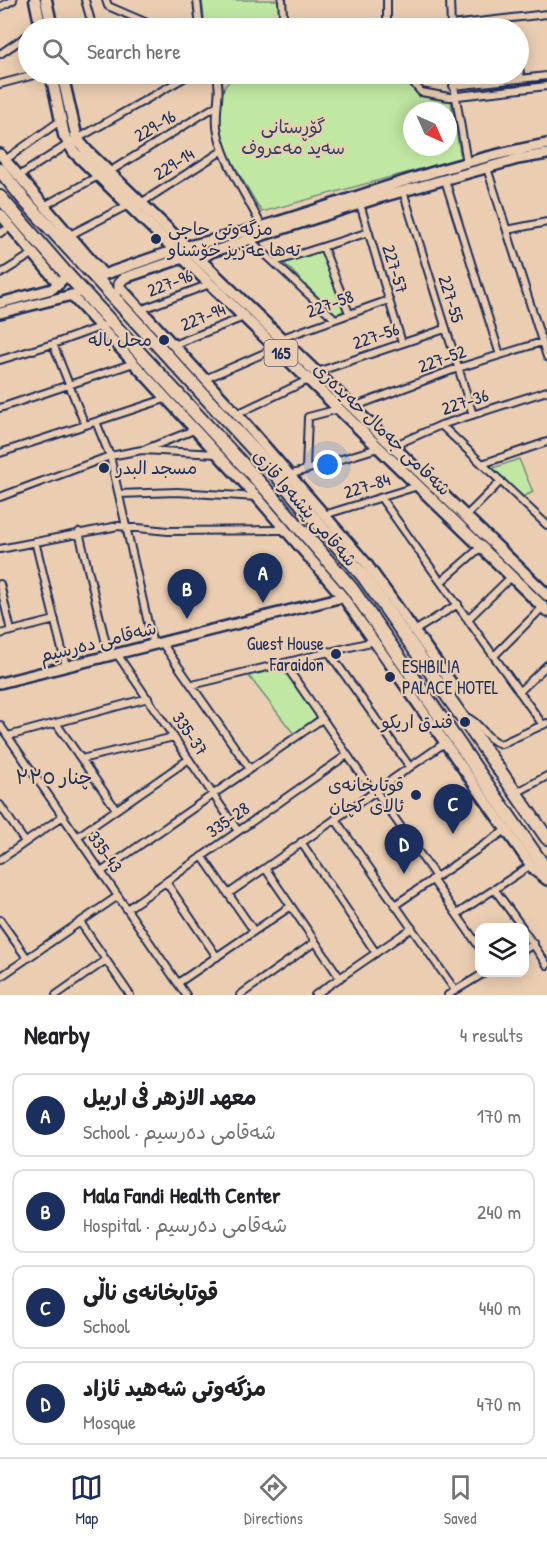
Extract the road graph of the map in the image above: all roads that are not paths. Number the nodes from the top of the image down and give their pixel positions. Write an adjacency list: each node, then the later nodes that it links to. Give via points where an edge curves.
1 (13, 0): 9 (street)
2 (45, 0): 11 (main road)
3 (85, 0): 12 (street)
4 (106, 0): 13 (street, via 116,12)
5 (197, 0): 14 (street)
6 (282, 0): 15 (street)
7 (387, 0): 16 (street)
8 (450, 0): 17 (street)
9 (0, 7)
10 (547, 14): 18 (street)
11 (44, 18)
12 (90, 18)
13 (133, 18)
14 (199, 18)
15 (283, 18)
16 (387, 18)
17 (451, 18)
18 (513, 18)
19 (18, 42): 20 (street)
20 (0, 54)
21 (547, 76): 22 (street)
22 (529, 78)
23 (18, 79): 24 (street)
24 (0, 84)
25 (53, 84): 35 (main road, شەقامی جەمال حەیدەری / 165)
26 (63, 84): 36 (main road)
27 (174, 84): 36 (street)
28 (220, 84): 34 (street)
29 (414, 84): 33 (street, via 421,92)
30 (472, 84): 31 (street)
31 (453, 86): 33 (street)
32 (547, 86): 33 (street)
33 (456, 96): 41 (street)
34 (216, 106): 38 (street); 43 (street, 229-16)
35 (60, 121): 36 (main road, شەقامی جەمال حەیدەری / 165); 40 (street)
36 (72, 142): 43 (main road, شەقامی جەمال حەیدەری / 165); 44 (street)
37 (547, 144): 41 (street)
38 (222, 151): 50 (street, 229-14); 56 (street)
39 (547, 154): 42 (street)
40 (2, 161): 44 (street); 70 (highway, شەقامی پێشەوا قازی)
41 (467, 163): 48 (street)
42 (487, 168): 45 (street); 58 (street)
43 (104, 174): 46 (main road, شەقامی جەمال حەیدەری / 165); 53 (street, 229-16)
44 (19, 176): 53 (street)
45 (445, 180): 47 (street); 90 (street)
46 (118, 188): 50 (main road, شەقامی جەمال حەیدەری / 165); 52 (main road, شەقامی جەمال حەیدەری / 165)
47 (403, 192): 48 (street); 83 (street, 227-55)
48 (373, 194): 51 (street); 56 (street)
49 (0, 197): 71 (highway, شەقامی پێشەوا قازی)
50 (141, 203): 63 (main road, شەقامی جەمال حەیدەری / 165)
51 (360, 204): 59 (street, 227-57); 62 (street)
52 (128, 205): 61 (street); 66 (main road, شەقامی جەمال حەیدەری / 165)
53 (44, 206): 61 (street)
54 (0, 214): 57 (street)
55 (547, 222): 58 (street)
56 (261, 225): 63 (street)
57 (11, 227): 60 (street); 65 (street)
58 (507, 230): 85 (street)
59 (369, 232): 64 (street); 75 (street, 227-57)
60 (0, 233)
61 (70, 235): 70 (street)
62 (250, 240): 67 (street); 68 (street)
63 (192, 245): 67 (main road, شەقامی جەمال حەیدەری / 165)
64 (323, 246): 68 (street); 78 (street)
65 (34, 253): 69 (street); 71 (street)
66 (175, 255): 70 (street); 72 (main road, شەقامی جەمال حەیدەری / 165); 77 (street, via 124,278 119,286)
67 (203, 258): 84 (main road, شەقامی جەمال حەیدەری / 165)
68 (275, 262): 81 (street)
69 (0, 274)
70 (99, 276): 77 (highway, شەقامی پێشەوا قازی)
71 (62, 278): 73 (highway, شەقامی پێشەوا قازی); 76 (street, via 52,289)
72 (210, 284): 77 (street, 227-96); 80 (main road, شەقامی جەمال حەیدەری / 165)
73 (85, 293): 74 (street); 82 (highway, شەقامی پێشەوا قازی)
74 (71, 295): 79 (street); 82 (street)
75 (389, 300): 78 (street, 227-58); 86 (street, 227-57)
76 (0, 303)
77 (134, 311): 88 (street); 118 (highway, شەقامی پێشەوا قازی)
78 (349, 313): 81 (street, 227-58)
79 (0, 314)
80 (244, 317): 88 (street, 227-94); 89 (main road, شەقامی جەمال حەیدەری / 165)
81 (334, 318): 84 (street, 227-58)
82 (105, 325): 87 (street); 93 (street); 124 (highway, شەقامی پێشەوا قازی)
83 (445, 328): 86 (street, 227-56); 94 (street, 227-55)
84 (282, 338): 95 (main road, شەقامی جەمال حەیدەری / 165)
85 (542, 342): 90 (street, 227-52); 91 (street)
86 (402, 343): 95 (street, 227-56)
87 (53, 344): 92 (street); 97 (street)
88 (173, 345): 96 (street)
89 (276, 348): 95 (main road, شەقامی جەمال حەیدەری / 165); 96 (street)
90 (500, 355): 94 (street, 227-52)
91 (547, 357)
92 (0, 360)
93 (134, 363): 97 (street); 99 (street)
94 (458, 368): 101 (street, 227-52); 104 (street, 227-55)
95 (313, 376): 100 (main road, شەقامی جەمال حەیدەری / 165); 103 (street, 227-56)
96 (205, 379): 103 (street)
97 (70, 383): 102 (street); 106 (street)
98 (547, 391): 104 (street, 227-36)
99 (165, 399): 105 (street); 108 (street)
100 (338, 403): 101 (main road, شەقامی جەمال حەیدەری / 165); 111 (main road, شەقامی جەمال حەیدەری / 165); 117 (street, via 308,417)
101 (353, 407): 110 (main road, شەقامی جەمال حەیدەری / 165)
102 (0, 408)
103 (237, 414): 118 (street)
104 (473, 415): 107 (street, 227-36)
105 (96, 422): 106 (street); 115 (street)
106 (85, 425): 113 (street)
107 (441, 425): 110 (street, 227-36); 116 (street)
108 (194, 430): 112 (street); 114 (street)
109 (547, 442): 116 (street)
110 (393, 446): 128 (main road, شەقامی جەمال حەیدەری / 165)
111 (378, 448): 117 (street); 120 (main road, شەقامی جەمال حەیدەری / 165)
112 (142, 450): 114 (street); 115 (street)
113 (0, 453)
114 (218, 454): 123 (street)
115 (110, 456): 121 (street); 122 (street)
116 (482, 464): 119 (street)
117 (306, 469): 118 (street)
118 (288, 480): 124 (highway, via 284,497); 126 (highway, شەقامی پێشەوا قازی); 127 (street)
119 (501, 481): 128 (street); 129 (street)
120 (418, 486): 125 (street, 227-84); 135 (main road, شەقامی جەمال حەیدەری / 165)
121 (119, 494): 123 (street, via 177,492); 130 (street)
122 (0, 496)
123 (257, 497): 132 (street)
124 (273, 497): 131 (highway, شەقامی پێشەوا قازی)
125 (381, 498): 127 (street, 227-84); 139 (street)
126 (311, 515): 131 (highway, via 300,514 295,520); 137 (highway, شەقامی پێشەوا قازی)
127 (324, 515): 137 (street)
128 (465, 517): 142 (main road, شەقامی جەمال حەیدەری / 165)
129 (547, 525)
130 (126, 527): 132 (street); 133 (street); 152 (street)
131 (297, 527): 141 (highway, شەقامی پێشەوا قازی)
132 (284, 530): 141 (street)
133 (79, 532): 134 (street); 154 (street)
134 (35, 541): 136 (street); 147 (street)
135 (481, 547): 138 (main road, شەقامی جەمال حەیدەری / 165); 139 (street)
136 (0, 549)
137 (350, 553): 148 (street); 163 (highway, شەقامی پێشەوا قازی)
138 (512, 577): 145 (main road, شەقامی جەمال حەیدەری / 165); 146 (street)
139 (442, 581): 144 (street)
140 (0, 584): 143 (street)
141 (348, 593): 151 (street); 152 (street, شەقامی دەرسیم); 174 (highway, شەقامی پێشەوا قازی)
142 (547, 594)
143 (1, 596): 149 (street)
144 (458, 604): 146 (street); 148 (street)
145 (545, 609): 155 (street)
146 (468, 619): 155 (street)
147 (55, 620): 149 (street); 158 (street)
148 (416, 630): 163 (street, via 451,682)
149 (11, 631): 150 (street)
150 (0, 634)
151 (376, 641): 153 (street); 171 (street)
152 (157, 644): 154 (street, شەقامی دەرسیم); 160 (street)
153 (328, 651): 156 (street); 177 (street)
154 (113, 655): 158 (street, شەقامی دەرسیم); 162 (street, 335-37)
155 (494, 656): 161 (street)
156 (284, 663): 160 (street); 165 (street)
157 (547, 665): 161 (street)
158 (66, 666): 159 (street, شەقامی دەرسیم)
159 (0, 683)
160 (192, 685): 178 (street)
161 (519, 692): 167 (street)
162 (148, 698): 166 (street); 170 (street, 335-37)
163 (449, 698): 164 (highway, شەقامی پێشەوا قازی)
164 (461, 716): 167 (street, via 472,720 495,742 504,744); 172 (highway, شەقامی پێشەوا قازی)
165 (322, 719): 173 (street); 178 (street)
166 (56, 723): 169 (street); 175 (street)
167 (545, 724)
168 (0, 725): 169 (street, 335-43)
169 (8, 736): 185 (street, 335-43)
170 (174, 737): 175 (street); 176 (street, 335-37)
171 (446, 742): 177 (street); 187 (street)
172 (485, 748): 174 (highway); 181 (highway, شەقامی پێشەوا قازی)
173 (347, 755): 180 (street); 188 (street, 335-28)
174 (470, 757): 197 (highway, شەقامی پێشەوا قازی)
175 (81, 759): 184 (street)
176 (189, 759): 182 (street, 335-37); 184 (street)
177 (410, 766): 180 (street)
178 (250, 769): 182 (street)
179 (547, 776): 181 (street)
180 (374, 791): 186 (street); 199 (street)
181 (516, 793): 190 (highway, شەقامی پێشەوا قازی)
182 (213, 795): 188 (street, 335-37); 198 (street)
183 (0, 806): 191 (street)
184 (116, 809): 189 (street)
185 (63, 816): 189 (street, 335-43); 191 (street)
186 (335, 819): 192 (street); 205 (street)
187 (506, 830): 195 (street); 199 (street)
188 (238, 831): 193 (street, 335-28)
189 (77, 837): 198 (street, 335-43)
190 (547, 838)
191 (25, 842): 194 (street)
192 (301, 843): 196 (street); 219 (street)
193 (202, 856): 201 (street, 335-28); 203 (street)
194 (0, 860)
195 (531, 865): 200 (street); 202 (street)
196 (265, 868): 203 (street); 206 (street)
197 (547, 871)
198 (101, 872): 204 (street, 335-43)
199 (434, 878): 205 (street); 208 (street)
200 (547, 880)
201 (166, 882): 207 (street, 335-28); 220 (street)
202 (495, 890): 208 (street); 211 (street)
203 (228, 894): 213 (street)
204 (118, 896): 207 (street, 335-43); 210 (street)
205 (395, 905): 212 (street)
206 (291, 906): 213 (street); 216 (street)
207 (127, 909): 227 (street, 335-43)
208 (457, 914): 215 (street)
209 (0, 920): 221 (street)
210 (80, 922): 221 (street); 222 (street)
211 (519, 923)
212 (412, 928): 219 (street); 228 (street)
213 (254, 931): 220 (street)
214 (529, 937): 217 (street)
215 (475, 941)
216 (315, 942): 226 (street); 232 (street)
217 (534, 944): 218 (street); 223 (street)
218 (529, 947)
219 (376, 953): 226 (street)
220 (217, 957): 227 (street)
221 (27, 958): 224 (street)
222 (106, 960): 229 (street); 230 (street)
223 (547, 965)
224 (0, 977)
225 (477, 977): 228 (street)
226 (340, 978): 233 (street)
227 (178, 983): 231 (street, 335-43)
228 (455, 990): 234 (street)
229 (56, 995)
230 (130, 995)
231 (186, 995)
232 (240, 995)
233 (315, 995)
234 (448, 995)

